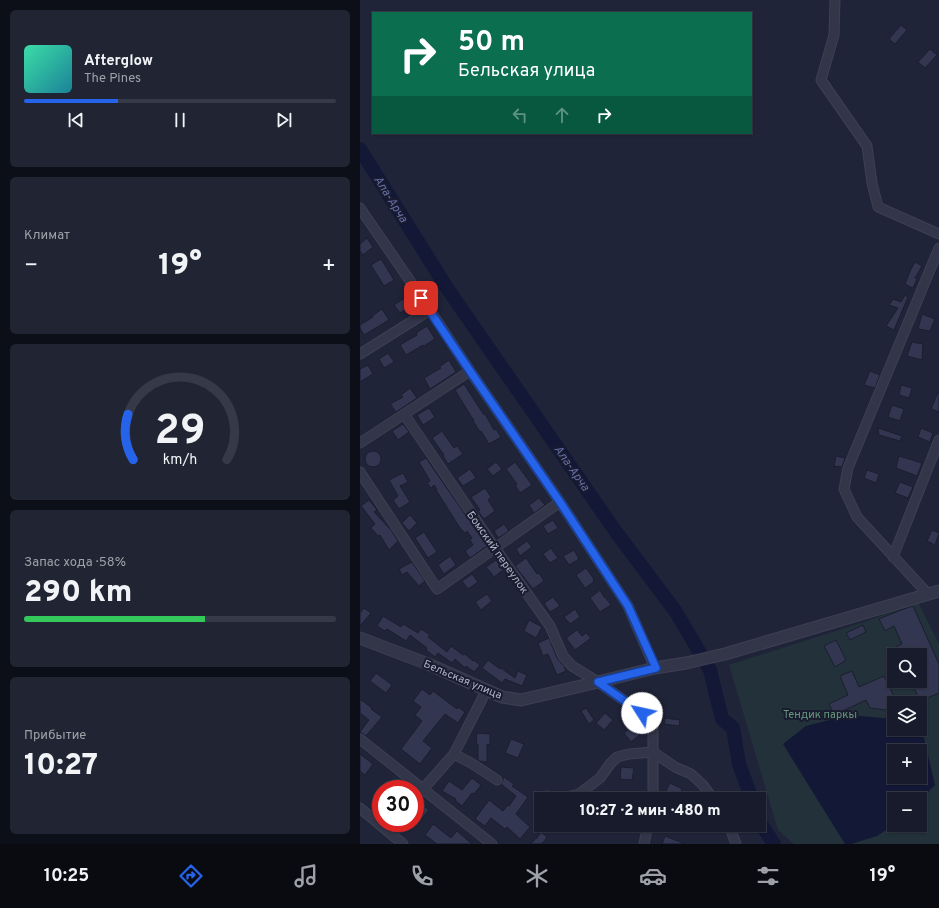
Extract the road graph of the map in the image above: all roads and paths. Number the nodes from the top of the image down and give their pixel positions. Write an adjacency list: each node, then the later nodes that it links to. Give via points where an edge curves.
1 (835, 0): 3 (street, via 834,35 821,80 867,146 878,207)
2 (360, 208): 5 (street)
3 (939, 234)
4 (939, 248): 14 (street, via 848,468 844,489 857,517)
5 (430, 310): 6 (street); 7 (street)
6 (360, 354)
7 (470, 371): 8 (street); 12 (street)
8 (404, 414): 10 (street); 13 (street, Бомский переулок)
9 (939, 440): 14 (street)
10 (360, 443)
11 (360, 472): 13 (street, via 438,588)
12 (560, 502): 13 (street); 18 (street, via 628,606)
13 (495, 548): 19 (street, Бомский переулок, via 550,626 563,656 572,666)
14 (893, 557): 16 (street)
15 (939, 591): 16 (street, Бельская улица)
16 (928, 594): 18 (street, Бельская улица, via 725,654)
17 (360, 638): 20 (street, Бельская улица)
18 (656, 668): 19 (street, Бельская улица)
19 (598, 682): 20 (street, Бельская улица, via 522,700 502,697); 22 (street, Бомский переулок, via 653,721)
20 (486, 690): 23 (street)
21 (360, 739): 24 (street)
22 (654, 752): 28 (street, via 617,757 600,778); 29 (street); 30 (street, via 675,767 691,774)
23 (454, 754): 25 (street); 26 (street)
24 (412, 780)
25 (497, 780)
26 (424, 788)
27 (424, 790): 35 (street)
28 (582, 792)
29 (653, 792)
30 (708, 792)
31 (360, 808): 34 (street)
32 (647, 832): 36 (street)
33 (732, 832): 37 (street)
34 (403, 844)
35 (492, 844)
36 (644, 844)
37 (736, 844)

